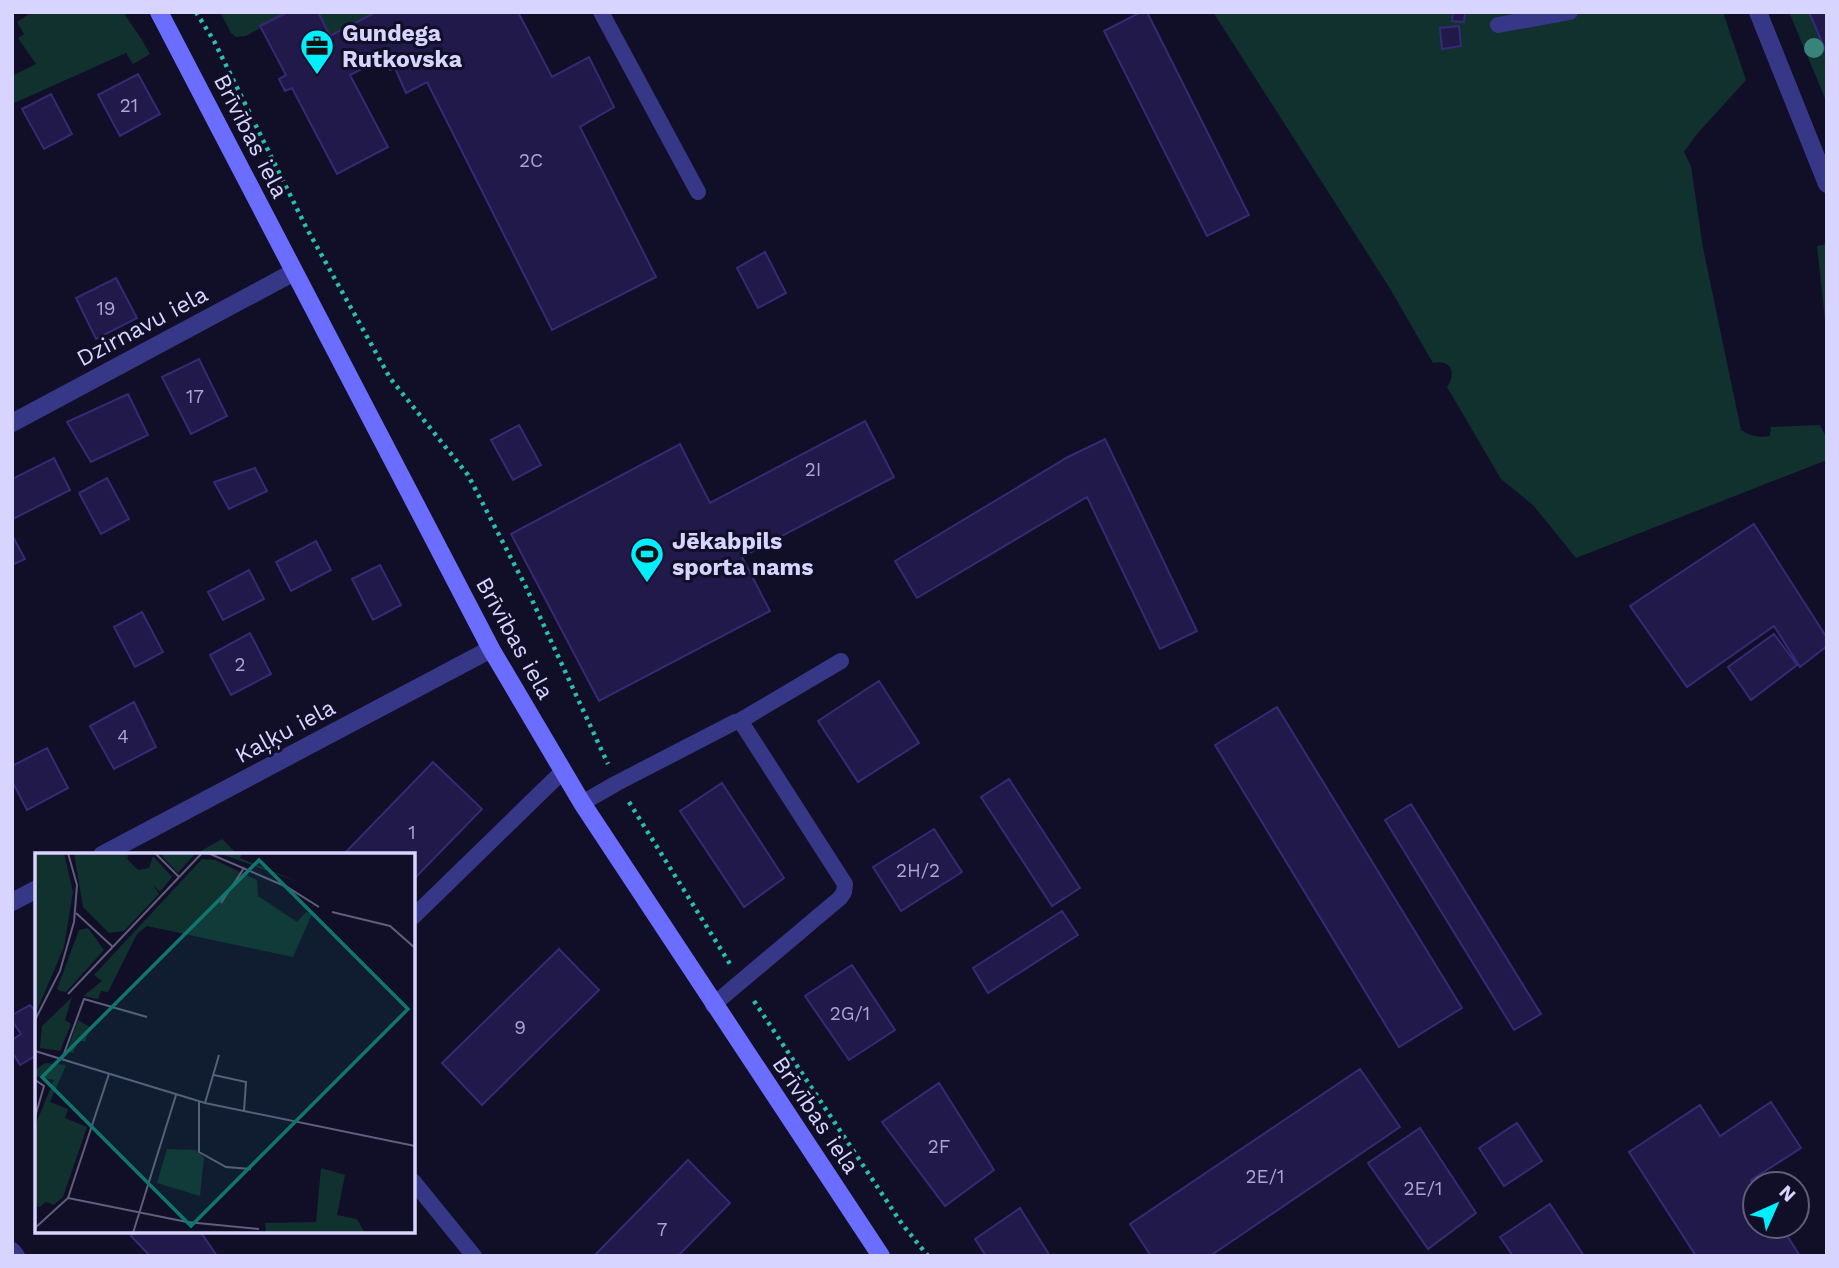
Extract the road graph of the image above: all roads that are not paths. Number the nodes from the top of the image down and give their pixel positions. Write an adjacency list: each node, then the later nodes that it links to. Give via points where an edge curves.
1 (159, 12): 8 (main road, Brīvības iela)
2 (601, 12): 7 (lane)
3 (1570, 12): 5 (lane)
4 (1758, 12): 6 (street)
5 (1498, 25)
6 (1827, 184)
7 (698, 192)
8 (294, 272): 9 (street, Dzirnavu iela); 10 (main road, Brīvības iela)
9 (12, 423)
10 (491, 649): 13 (main road, Brīvības iela); 15 (street, Kaļķu iela)
11 (841, 661): 12 (lane)
12 (738, 722): 14 (lane); 19 (lane, via 845,884 840,898)
13 (562, 771): 14 (main road, Brīvības iela); 18 (lane)
14 (582, 803): 19 (main road, Brīvības iela)
15 (106, 853)
16 (35, 891): 17 (street)
17 (12, 902)
18 (415, 915)
19 (713, 1005): 24 (main road, Brīvības iela)
20 (415, 1183): 23 (lane)
21 (12, 1251): 22 (street)
22 (16, 1256)
23 (474, 1256)
24 (881, 1256)

